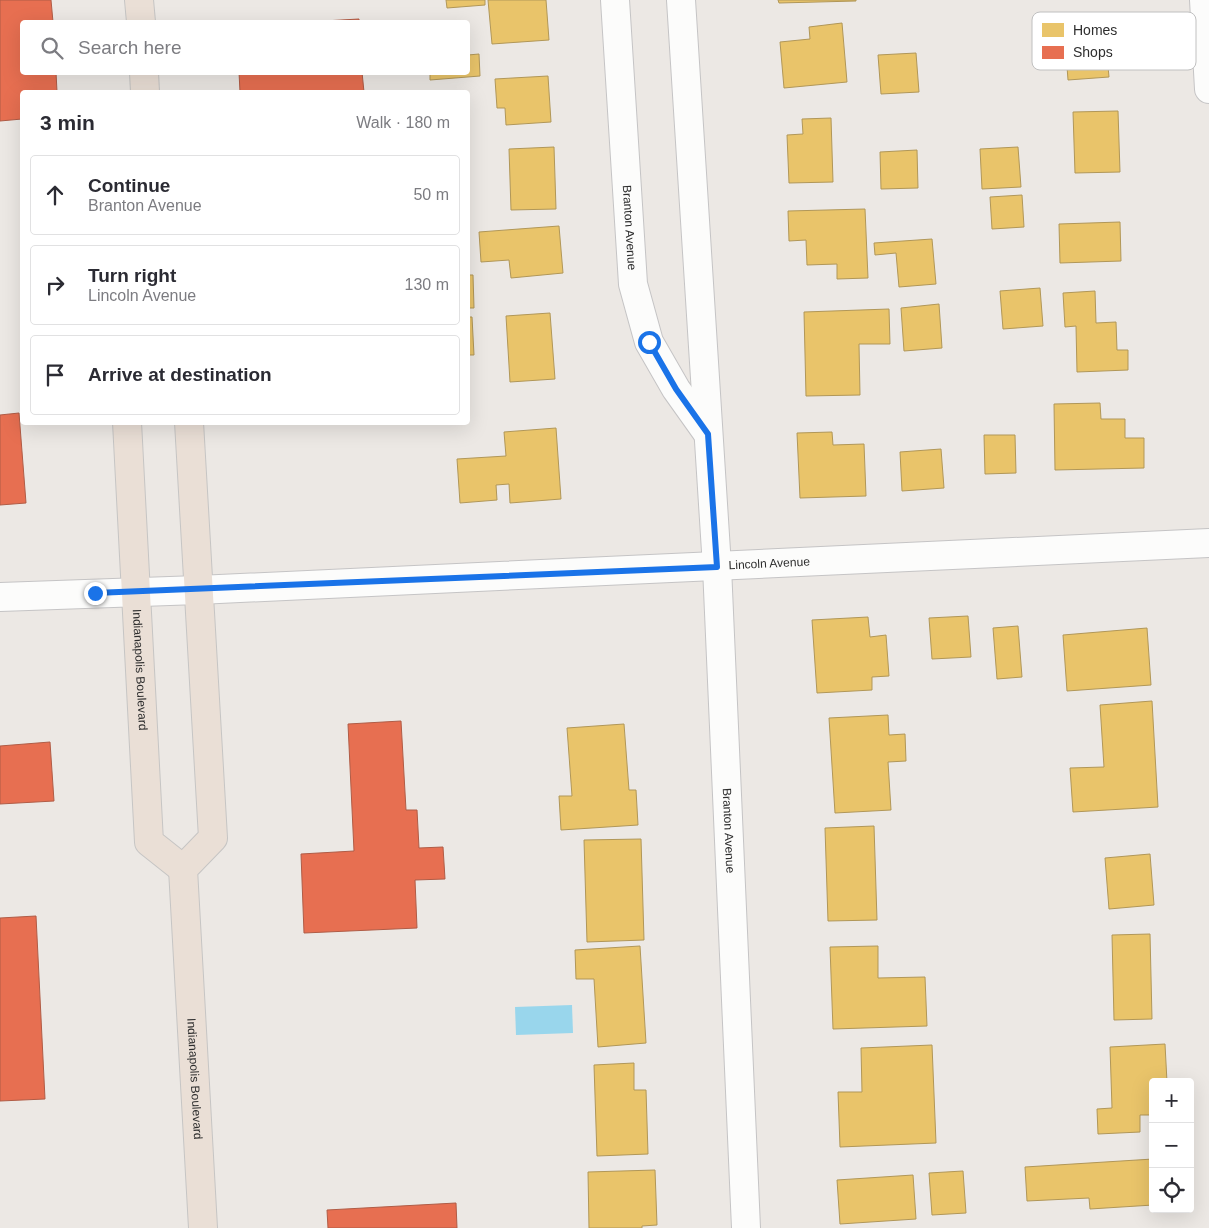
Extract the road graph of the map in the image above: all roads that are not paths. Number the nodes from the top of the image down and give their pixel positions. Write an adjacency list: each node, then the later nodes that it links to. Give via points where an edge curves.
1 (139, 0): 5 (highway)
2 (615, 0): 11 (street, Branton Avenue, via 633,284 649,342 676,389)
3 (681, 0): 11 (street, Branton Avenue)
4 (1204, 0): 7 (street)
5 (140, 20)
6 (144, 75): 8 (highway)
7 (1209, 89)
8 (145, 90)
9 (127, 425): 15 (highway, Indianapolis Boulevard)
10 (189, 425): 14 (highway)
11 (708, 434): 13 (street, Branton Avenue)
12 (1209, 544): 13 (street, Lincoln Avenue)
13 (717, 567): 14 (street, Lincoln Avenue); 19 (street, Branton Avenue)
14 (198, 590): 15 (street, Lincoln Avenue); 17 (highway, via 213,838)
15 (136, 592): 16 (street, Lincoln Avenue); 17 (highway, Indianapolis Boulevard, via 149,842)
16 (0, 597)
17 (183, 868): 18 (highway, Indianapolis Boulevard)
18 (203, 1228)
19 (746, 1228)

